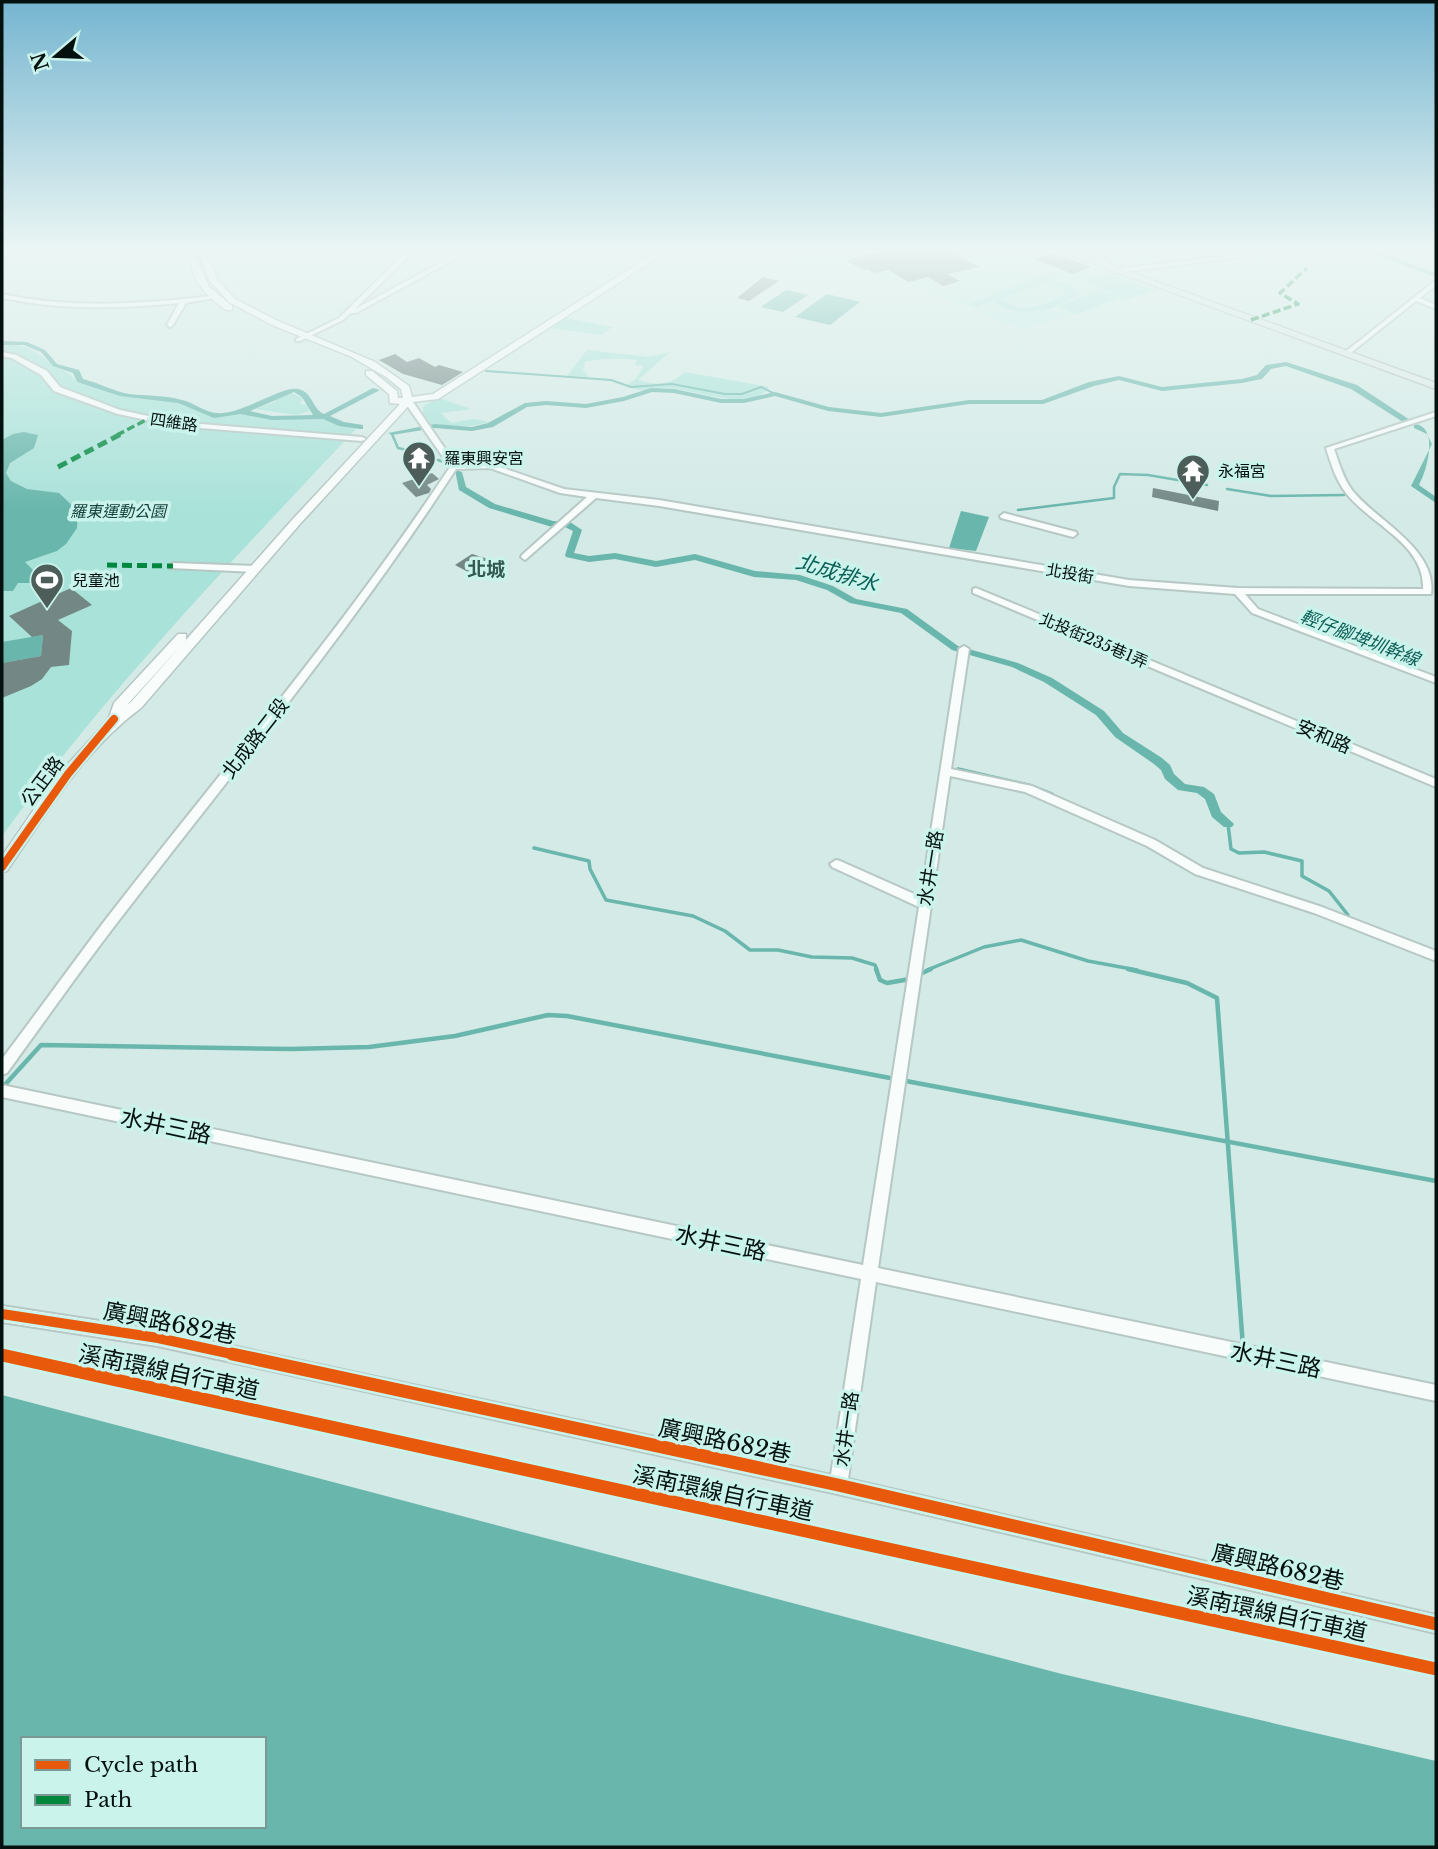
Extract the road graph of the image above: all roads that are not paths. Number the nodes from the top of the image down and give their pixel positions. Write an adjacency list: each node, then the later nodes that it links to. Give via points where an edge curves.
1 (529, 337): 9 (street, via 435,397)
2 (1300, 337): 6 (main road)
3 (1368, 337): 6 (street)
4 (302, 338): 8 (street, via 371,374 394,393); 9 (street, via 342,349 398,381 406,388)
5 (2, 354): 12 (street, 四維路, via 44,373 57,389 128,414 176,424)
6 (1346, 354): 7 (main road)
7 (1436, 386)
8 (393, 401): 9 (street); 12 (street, 公正路)
9 (408, 401): 11 (street); 12 (street, 公正路)
10 (1436, 414): 22 (street, via 1330,447 1350,493 1421,558 1430,583)
11 (426, 427): 13 (street)
12 (367, 439): 19 (street, 公正路)
13 (454, 467): 14 (street, 北投街, via 491,466 563,491); 33 (street, 北成路二段, via 410,534 293,690)
14 (594, 495): 17 (street); 21 (street, 北投街, via 1129,583)
15 (1004, 516): 16 (street)
16 (1073, 534)
17 (525, 557)
18 (173, 566): 19 (street)
19 (250, 569): 30 (street, 公正路, via 136,705 114,719 68,774)
20 (975, 591): 26 (street, 北投街235巷1弄)
21 (1238, 591): 22 (street, 北投街); 25 (street, via 1255,611)
22 (1428, 592): 23 (street)
23 (1436, 603)
24 (964, 652): 27 (street, 水井一路)
25 (1436, 680)
26 (1212, 690): 28 (street, 安和路)
27 (946, 771): 31 (street, 水井一路); 32 (street, via 1028,789 1151,843 1199,871 1307,905)
28 (1436, 783)
29 (836, 864): 31 (street)
30 (2, 867)
31 (924, 904): 35 (street, 水井一路)
32 (1436, 956)
33 (2, 1069)
34 (4, 1092): 35 (street, 水井三路)
35 (868, 1274): 37 (street, 水井三路); 38 (street, 水井一路)
36 (2, 1314): 38 (street, 廣興路682巷, via 158,1338)
37 (1436, 1393)
38 (838, 1485): 39 (street, 廣興路682巷)
39 (1436, 1624)

